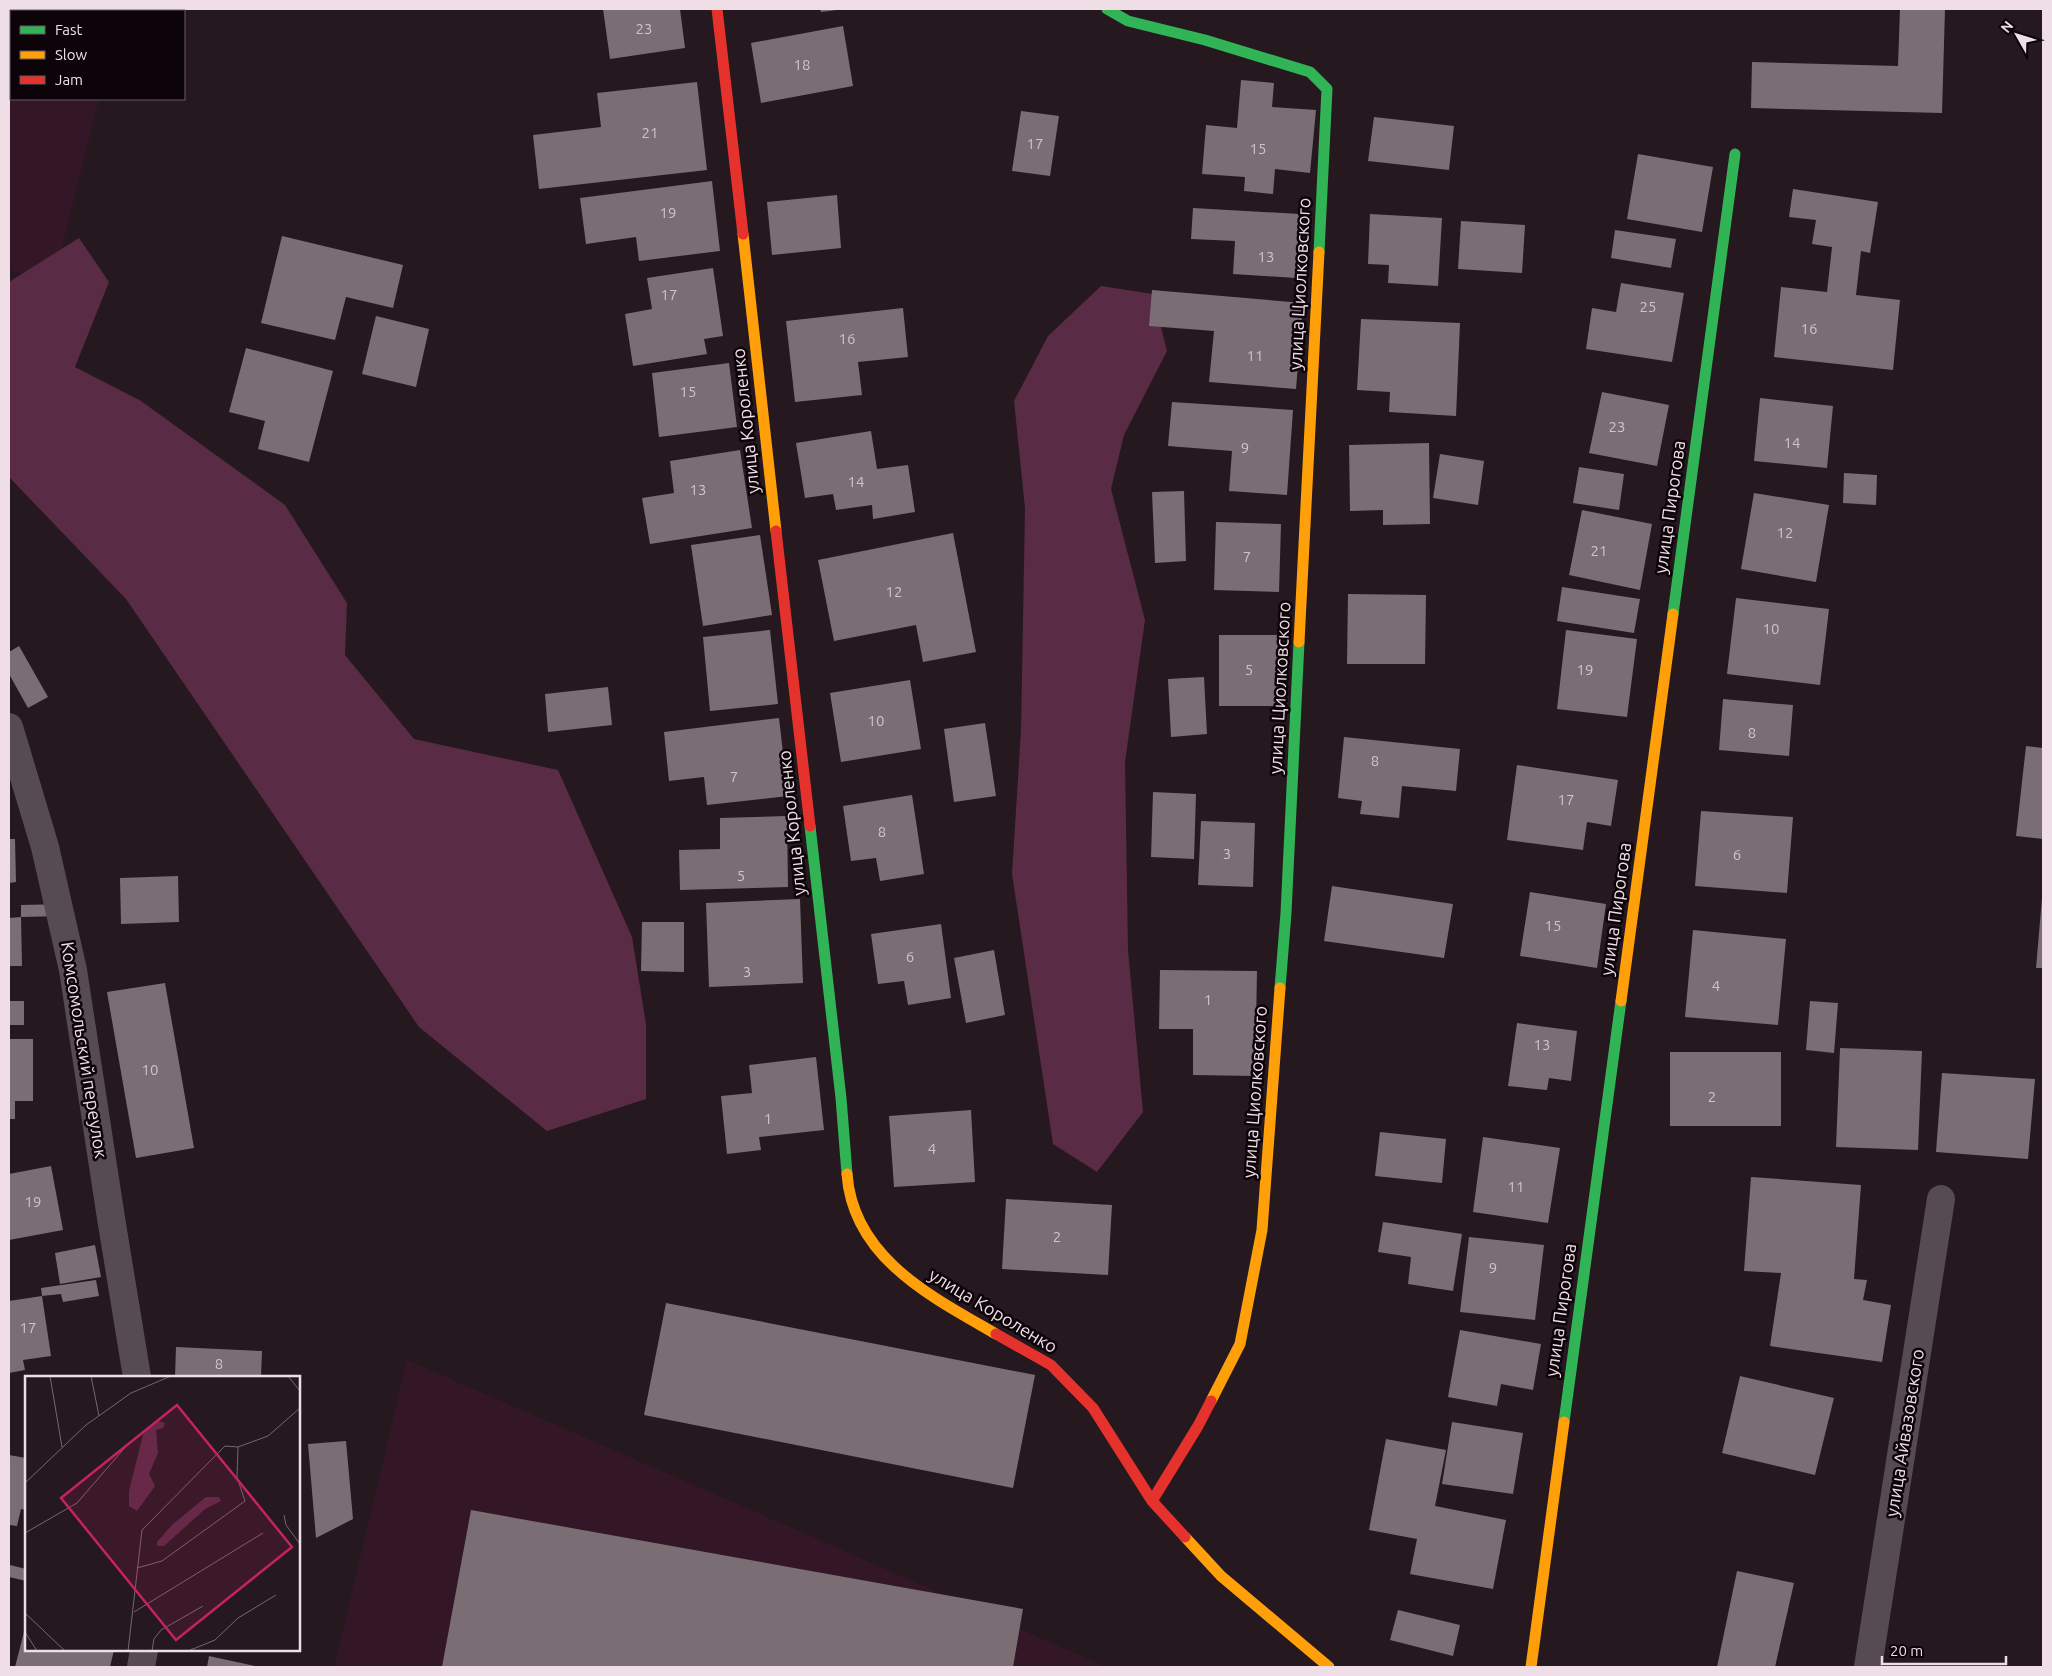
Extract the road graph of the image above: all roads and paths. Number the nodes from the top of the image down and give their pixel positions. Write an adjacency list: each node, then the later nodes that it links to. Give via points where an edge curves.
1 (717, 9): 7 (street, улица Короленко, via 841,1098 848,1195 864,1230 888,1263 928,1295 1051,1365 1065,1379 1093,1408)
2 (1107, 9): 7 (street, улица Циолковского, via 1128,21 1310,72 1327,89 1286,913 1262,1230 1240,1344 1198,1426)
3 (1735, 154): 11 (street, улица Пирогова)
4 (9, 727): 6 (street, Комсомольский переулок, via 45,847 74,970)
5 (1941, 1199): 12 (street, улица Айвазовского)
6 (138, 1376)
7 (1152, 1501): 10 (street, via 1221,1576)
8 (144, 1651): 9 (street)
9 (142, 1667)
10 (1329, 1667)
11 (1531, 1667)
12 (1868, 1667)

